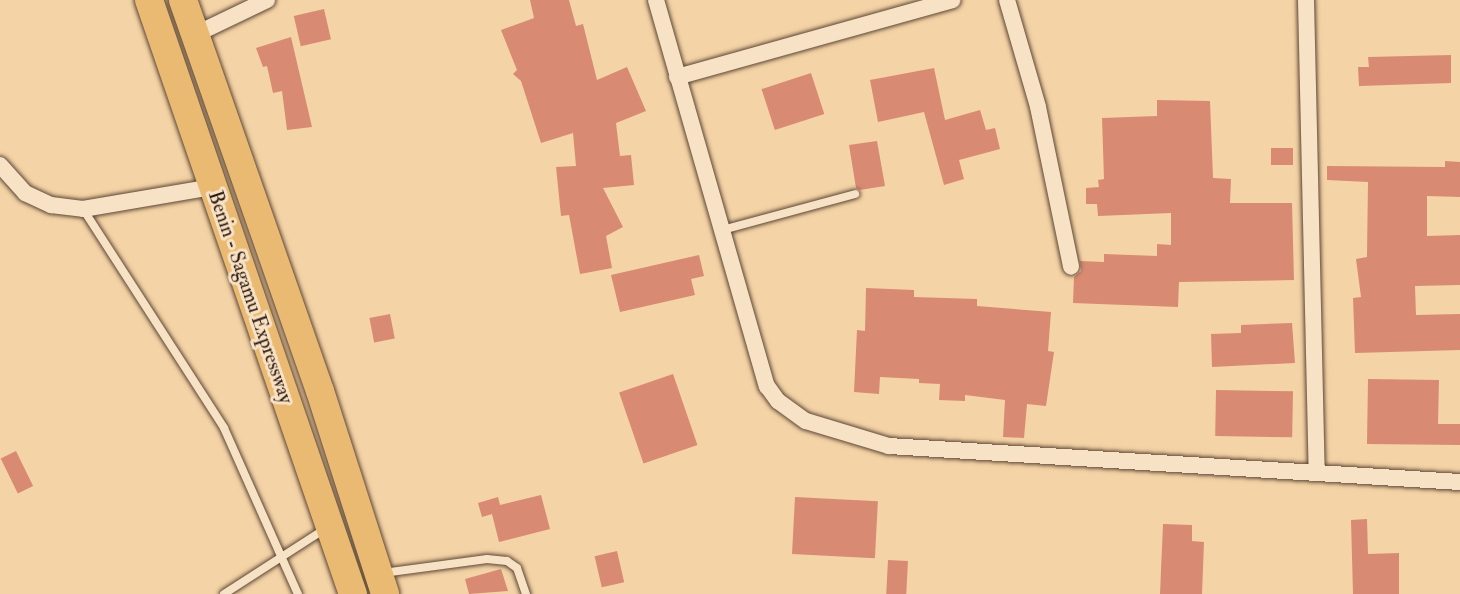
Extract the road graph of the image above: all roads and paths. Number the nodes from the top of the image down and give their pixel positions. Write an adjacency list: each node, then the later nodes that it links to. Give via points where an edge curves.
1 (149, 0): 11 (highway, Benin - Sagamu Expressway)
2 (183, 0): 8 (highway)
3 (267, 0): 8 (street)
4 (656, 0): 9 (street)
5 (952, 0): 9 (street)
6 (1007, 0): 15 (street, via 1038,107)
7 (1306, 0): 18 (street)
8 (194, 35): 16 (highway)
9 (677, 77): 14 (street)
10 (0, 165): 13 (street, via 25,193 51,205)
11 (213, 187): 13 (street); 17 (highway, Benin - Sagamu Expressway)
12 (855, 194): 14 (lane)
13 (83, 209): 21 (lane, via 224,428)
14 (722, 230): 18 (street, via 767,386 778,400 806,421 889,446)
15 (1071, 267)
16 (279, 279): 17 (highway); 22 (highway)
17 (248, 292): 20 (highway, Benin - Sagamu Expressway)
18 (1317, 470): 19 (street)
19 (1460, 482)
20 (331, 526): 21 (lane); 25 (highway, Benin - Sagamu Expressway)
21 (282, 556): 23 (lane); 24 (lane)
22 (382, 584): 26 (lane, via 488,559 507,561 517,568)
23 (224, 594)
24 (298, 594)
25 (353, 594)
26 (526, 594)

